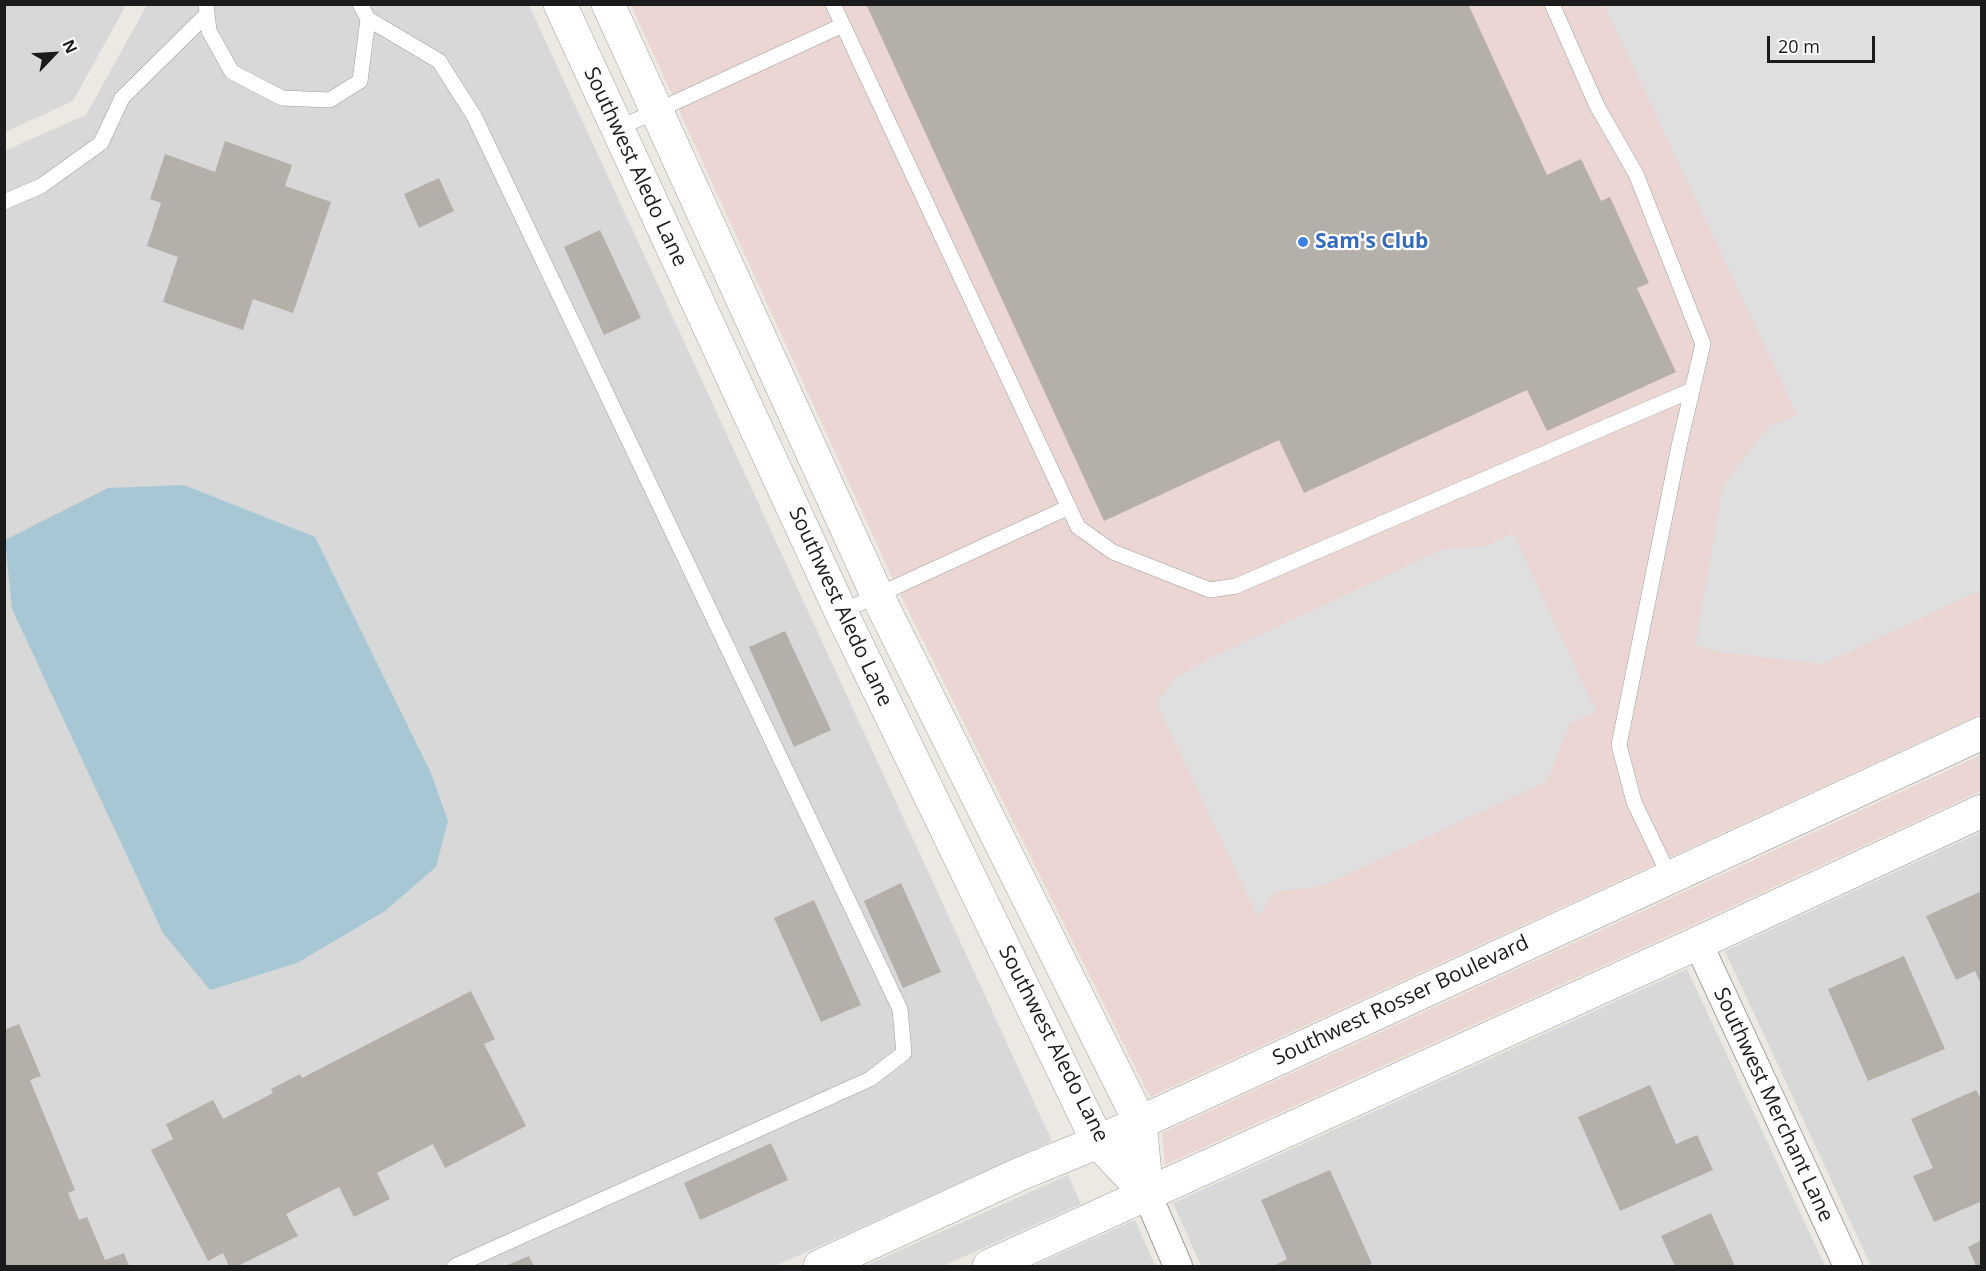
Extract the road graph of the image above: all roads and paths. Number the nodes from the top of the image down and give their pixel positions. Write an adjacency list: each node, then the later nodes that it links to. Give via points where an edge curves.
1 (360, 4): 7 (lane)
2 (560, 4): 10 (street, Southwest Aledo Lane)
3 (608, 4): 9 (street, Southwest Aledo Lane)
4 (833, 4): 8 (lane)
5 (1552, 4): 12 (lane, via 1598,106 1636,174 1703,344)
6 (207, 9): 7 (lane, via 209,31 232,72 282,98 330,100 360,81); 11 (lane, via 122,98 101,143 41,186)
7 (368, 19): 23 (lane, via 439,61 474,116 900,1009 904,1053 870,1079)
8 (843, 25): 9 (lane); 13 (lane)
9 (657, 111): 10 (lane); 14 (street, Southwest Aledo Lane)
10 (617, 129): 15 (street, Southwest Aledo Lane)
11 (4, 202)
12 (1692, 390): 13 (lane, via 1236,586 1210,590 1113,552 1078,527); 18 (lane, via 1619,745 1634,802)
13 (1069, 507): 14 (lane)
14 (877, 595): 15 (lane); 20 (street, Southwest Aledo Lane)
15 (841, 612): 21 (street, Southwest Aledo Lane)
16 (1982, 733): 18 (street, Southwest Rosser Boulevard)
17 (1982, 811): 19 (street)
18 (1670, 877): 20 (street, Southwest Rosser Boulevard)
19 (1698, 943): 22 (street); 27 (street, Southwest Merchant Lane)
20 (1140, 1122): 21 (street, Southwest Rosser Boulevard); 22 (street, Southwest Aledo Lane)
21 (1098, 1142): 22 (street, Southwest Aledo Lane); 24 (street, Southwest Rosser Boulevard)
22 (1147, 1194): 25 (street); 26 (street, Southwest Aledo Lane)
23 (455, 1266)
24 (820, 1266)
25 (989, 1266)
26 (1179, 1266)
27 (1848, 1266)

